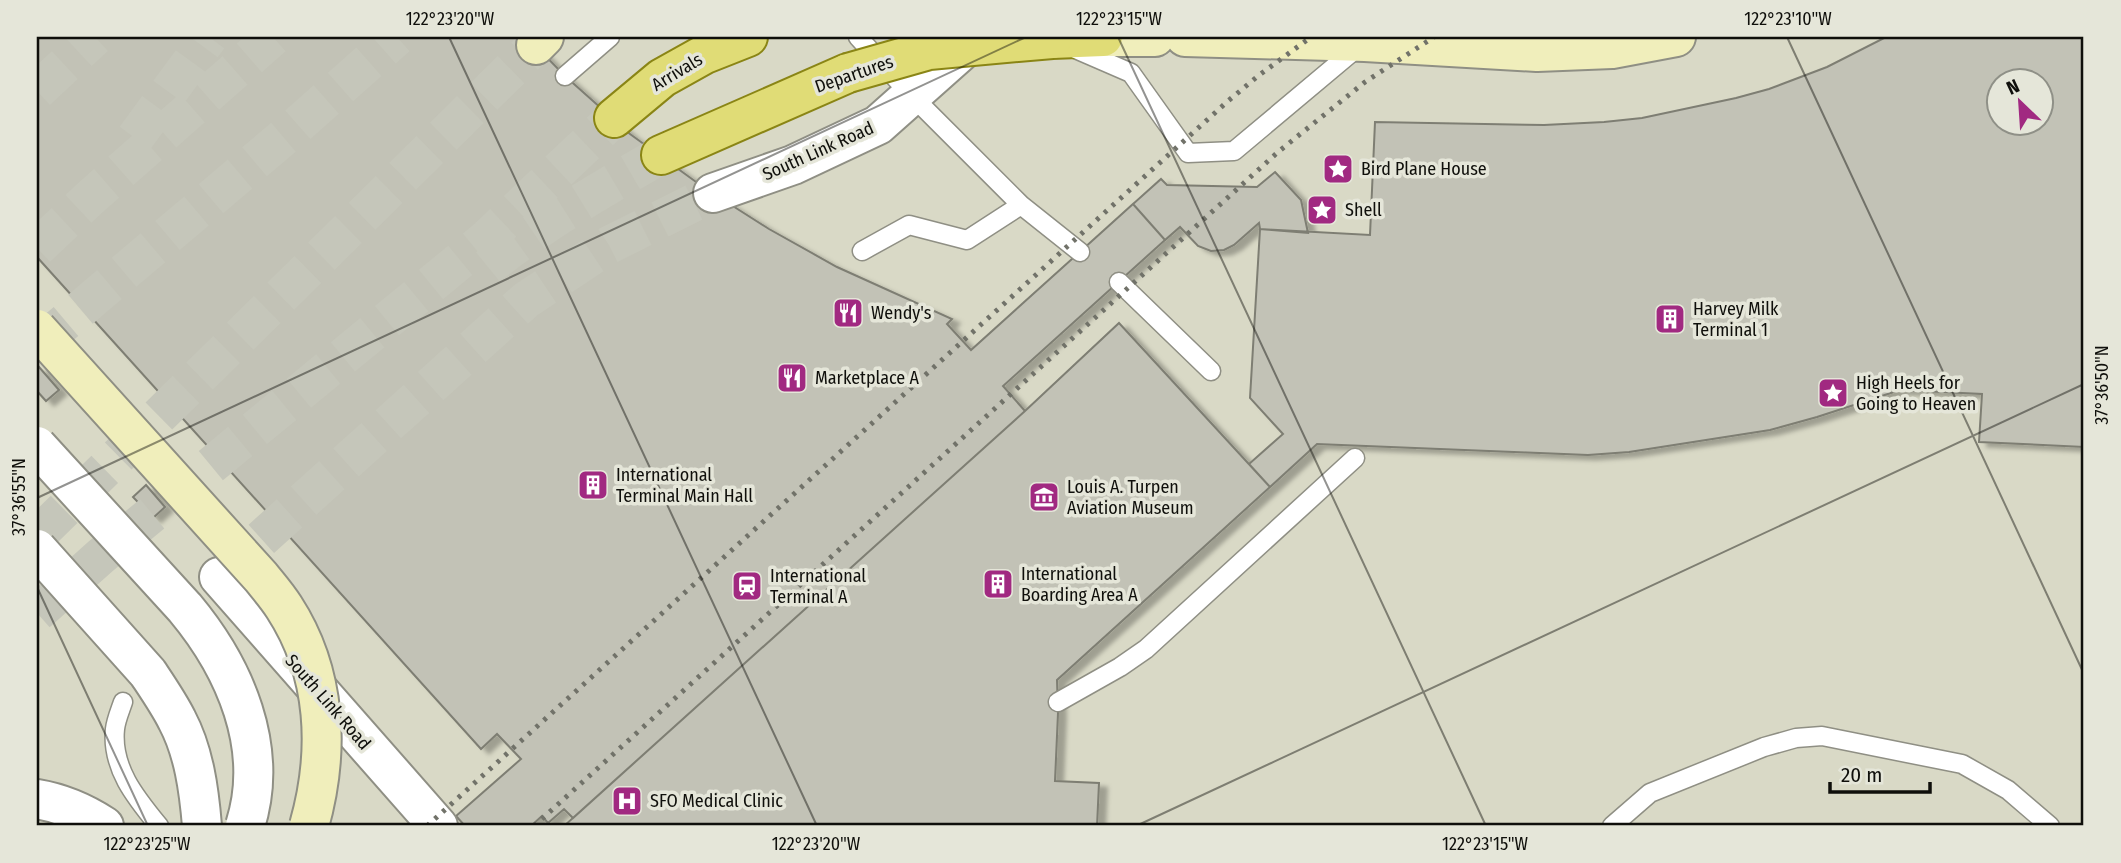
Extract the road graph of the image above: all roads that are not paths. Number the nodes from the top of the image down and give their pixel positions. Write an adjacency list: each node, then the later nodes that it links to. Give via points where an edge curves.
1 (610, 37): 12 (lane)
2 (748, 37): 11 (main road, Arrivals)
3 (858, 37): 13 (lane)
4 (976, 37): 13 (street, South Link Road)
5 (1102, 37): 6 (main road, Departures); 9 (main road, Departures)
6 (1155, 37)
7 (1185, 37): 10 (main road)
8 (1676, 37): 10 (main road, via 1612,49 1537,52)
9 (1052, 39): 10 (lane, via 1131,73 1188,152 1234,151); 15 (main road, Departures, bridge, via 929,50 871,66)
10 (1365, 41)
11 (714, 46): 14 (main road, Arrivals, via 662,78)
12 (565, 76)
13 (912, 96): 16 (street, South Link Road, via 878,125 793,165); 17 (lane)
14 (614, 118)
15 (661, 155)
16 (713, 193)
17 (1021, 205): 18 (lane, via 967,240 909,225); 19 (lane)
18 (862, 251)
19 (1080, 252)
20 (1119, 282): 22 (lane)
21 (37, 329): 34 (main road, bridge, via 284,607 306,650 321,710 320,777)
22 (1211, 371)
23 (37, 446): 33 (street, bridge, via 185,608 220,657 243,705 250,742 253,780)
24 (1355, 458): 28 (lane, via 1146,649)
25 (37, 549): 32 (street, bridge, via 148,673 178,722 192,759)
26 (219, 577): 35 (street, South Link Road)
27 (123, 702): 31 (lane, via 115,727 115,754 136,800)
28 (1058, 702)
29 (37, 799): 30 (street)
30 (104, 826)
31 (159, 826)
32 (202, 826)
33 (245, 826)
34 (309, 826)
35 (439, 826)
36 (1612, 826): 37 (lane, via 1650,793 1764,747 1822,736 1962,765 2008,790)
37 (2050, 826)

